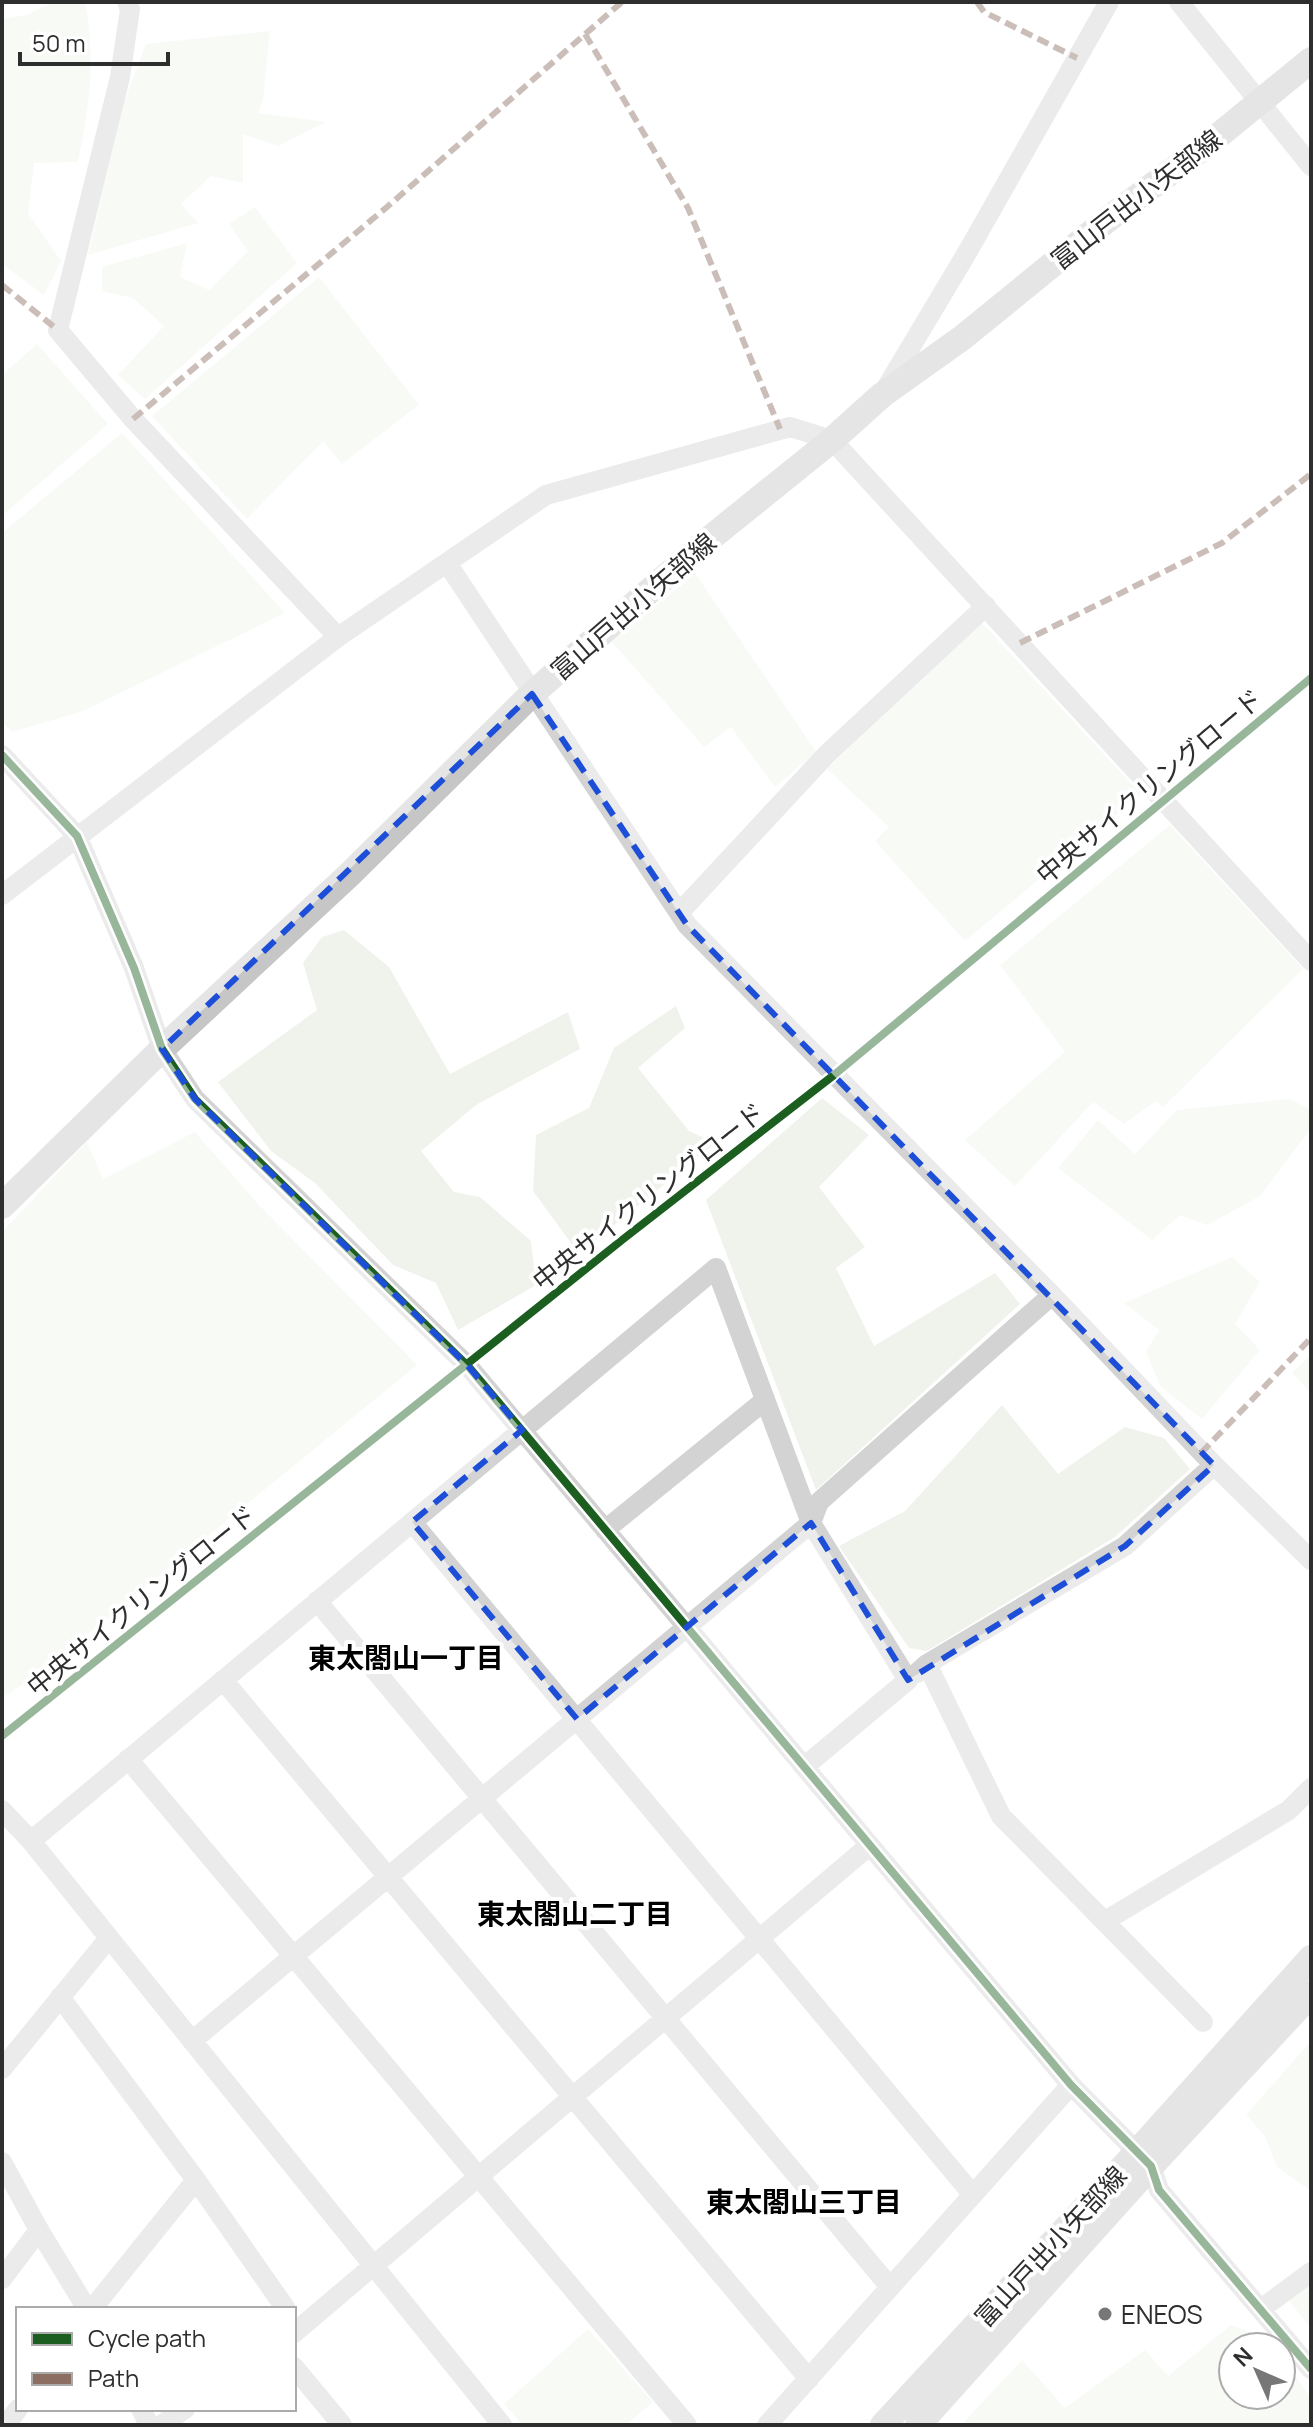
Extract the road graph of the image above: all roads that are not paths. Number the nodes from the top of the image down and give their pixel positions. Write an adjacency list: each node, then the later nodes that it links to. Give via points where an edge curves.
1 (127, 2): 11 (street, via 120,77 58,330 133,419)
2 (1109, 2): 7 (street)
3 (1179, 2): 5 (street)
4 (1311, 60): 5 (main road, 富山戸出小矢部線)
5 (1259, 103): 6 (street); 7 (main road, 富山戸出小矢部線)
6 (1311, 166)
7 (882, 395): 8 (main road, 富山戸出小矢部線)
8 (832, 440): 9 (street, via 790,427 546,495); 10 (street); 12 (main road, 富山戸出小矢部線)
9 (447, 563): 11 (street); 12 (street)
10 (986, 606): 16 (street, via 826,755); 17 (street)
11 (338, 637): 14 (street)
12 (532, 694): 16 (street); 18 (main road, 富山戸出小矢部線)
13 (2, 755): 14 (street)
14 (77, 836): 15 (street); 18 (street, via 134,968)
15 (2, 895)
16 (679, 913): 20 (street)
17 (1311, 961)
18 (162, 1049): 19 (main road, 富山戸出小矢部線); 22 (street, via 195,1099 468,1366)
19 (2, 1206)
20 (1052, 1295): 23 (street); 25 (street, via 819,1502)
21 (764, 1401): 22 (street, via 716,1268); 25 (street); 26 (street)
22 (522, 1430): 24 (street); 26 (street)
23 (1214, 1465): 27 (street); 30 (street, via 1125,1546)
24 (412, 1522): 28 (street); 33 (street)
25 (811, 1523): 29 (street); 32 (street)
26 (605, 1530): 29 (street)
27 (1311, 1560)
28 (317, 1601): 31 (street); 37 (street)
29 (687, 1627): 33 (street); 35 (street)
30 (927, 1664): 32 (street); 42 (street, via 1001,1816)
31 (223, 1680): 34 (street); 41 (street)
32 (908, 1680): 35 (street)
33 (577, 1719): 37 (street); 44 (street)
34 (128, 1759): 39 (street); 45 (street)
35 (804, 1767): 40 (street)
36 (1311, 1788): 42 (street, via 1289,1810)
37 (482, 1798): 41 (street); 49 (street)
38 (2, 1810): 39 (street)
39 (31, 1841): 43 (street)
40 (870, 1845): 44 (street); 53 (street)
41 (388, 1877): 45 (street); 54 (street)
42 (1105, 1921): 50 (street)
43 (109, 1938): 48 (street); 51 (street)
44 (760, 1939): 49 (street); 59 (street)
45 (293, 1956): 51 (street); 57 (street)
46 (1311, 1958): 55 (main road, 富山戸出小矢部線)
47 (1311, 1994): 55 (main road, 富山戸出小矢部線)
48 (60, 1997): 52 (street); 58 (street)
49 (666, 2018): 54 (street); 64 (street)
50 (1203, 2022)
51 (192, 2041): 61 (street)
52 (2, 2069)
53 (1071, 2085): 55 (street); 59 (street)
54 (573, 2097): 57 (street); 72 (street)
55 (1144, 2160): 68 (street, via 1159,2190); 79 (main road, 富山戸出小矢部線); 80 (main road, 富山戸出小矢部線)
56 (2, 2162): 60 (street)
57 (479, 2177): 61 (street); 77 (street)
58 (196, 2180): 66 (street); 67 (street)
59 (973, 2195): 64 (street)
60 (39, 2230): 63 (street); 65 (street)
61 (373, 2266): 69 (street); 76 (street)
62 (1311, 2272): 68 (street)
63 (2, 2279)
64 (890, 2287): 72 (street)
65 (88, 2307)
66 (91, 2307)
67 (285, 2307)
68 (1261, 2309): 71 (street)
69 (296, 2327)
70 (296, 2369): 75 (street)
71 (1311, 2369)
72 (809, 2379): 78 (street)
73 (182, 2411): 74 (street)
74 (161, 2425)
75 (342, 2425)
76 (502, 2425)
77 (687, 2425)
78 (767, 2425)
79 (883, 2425)
80 (918, 2425)

